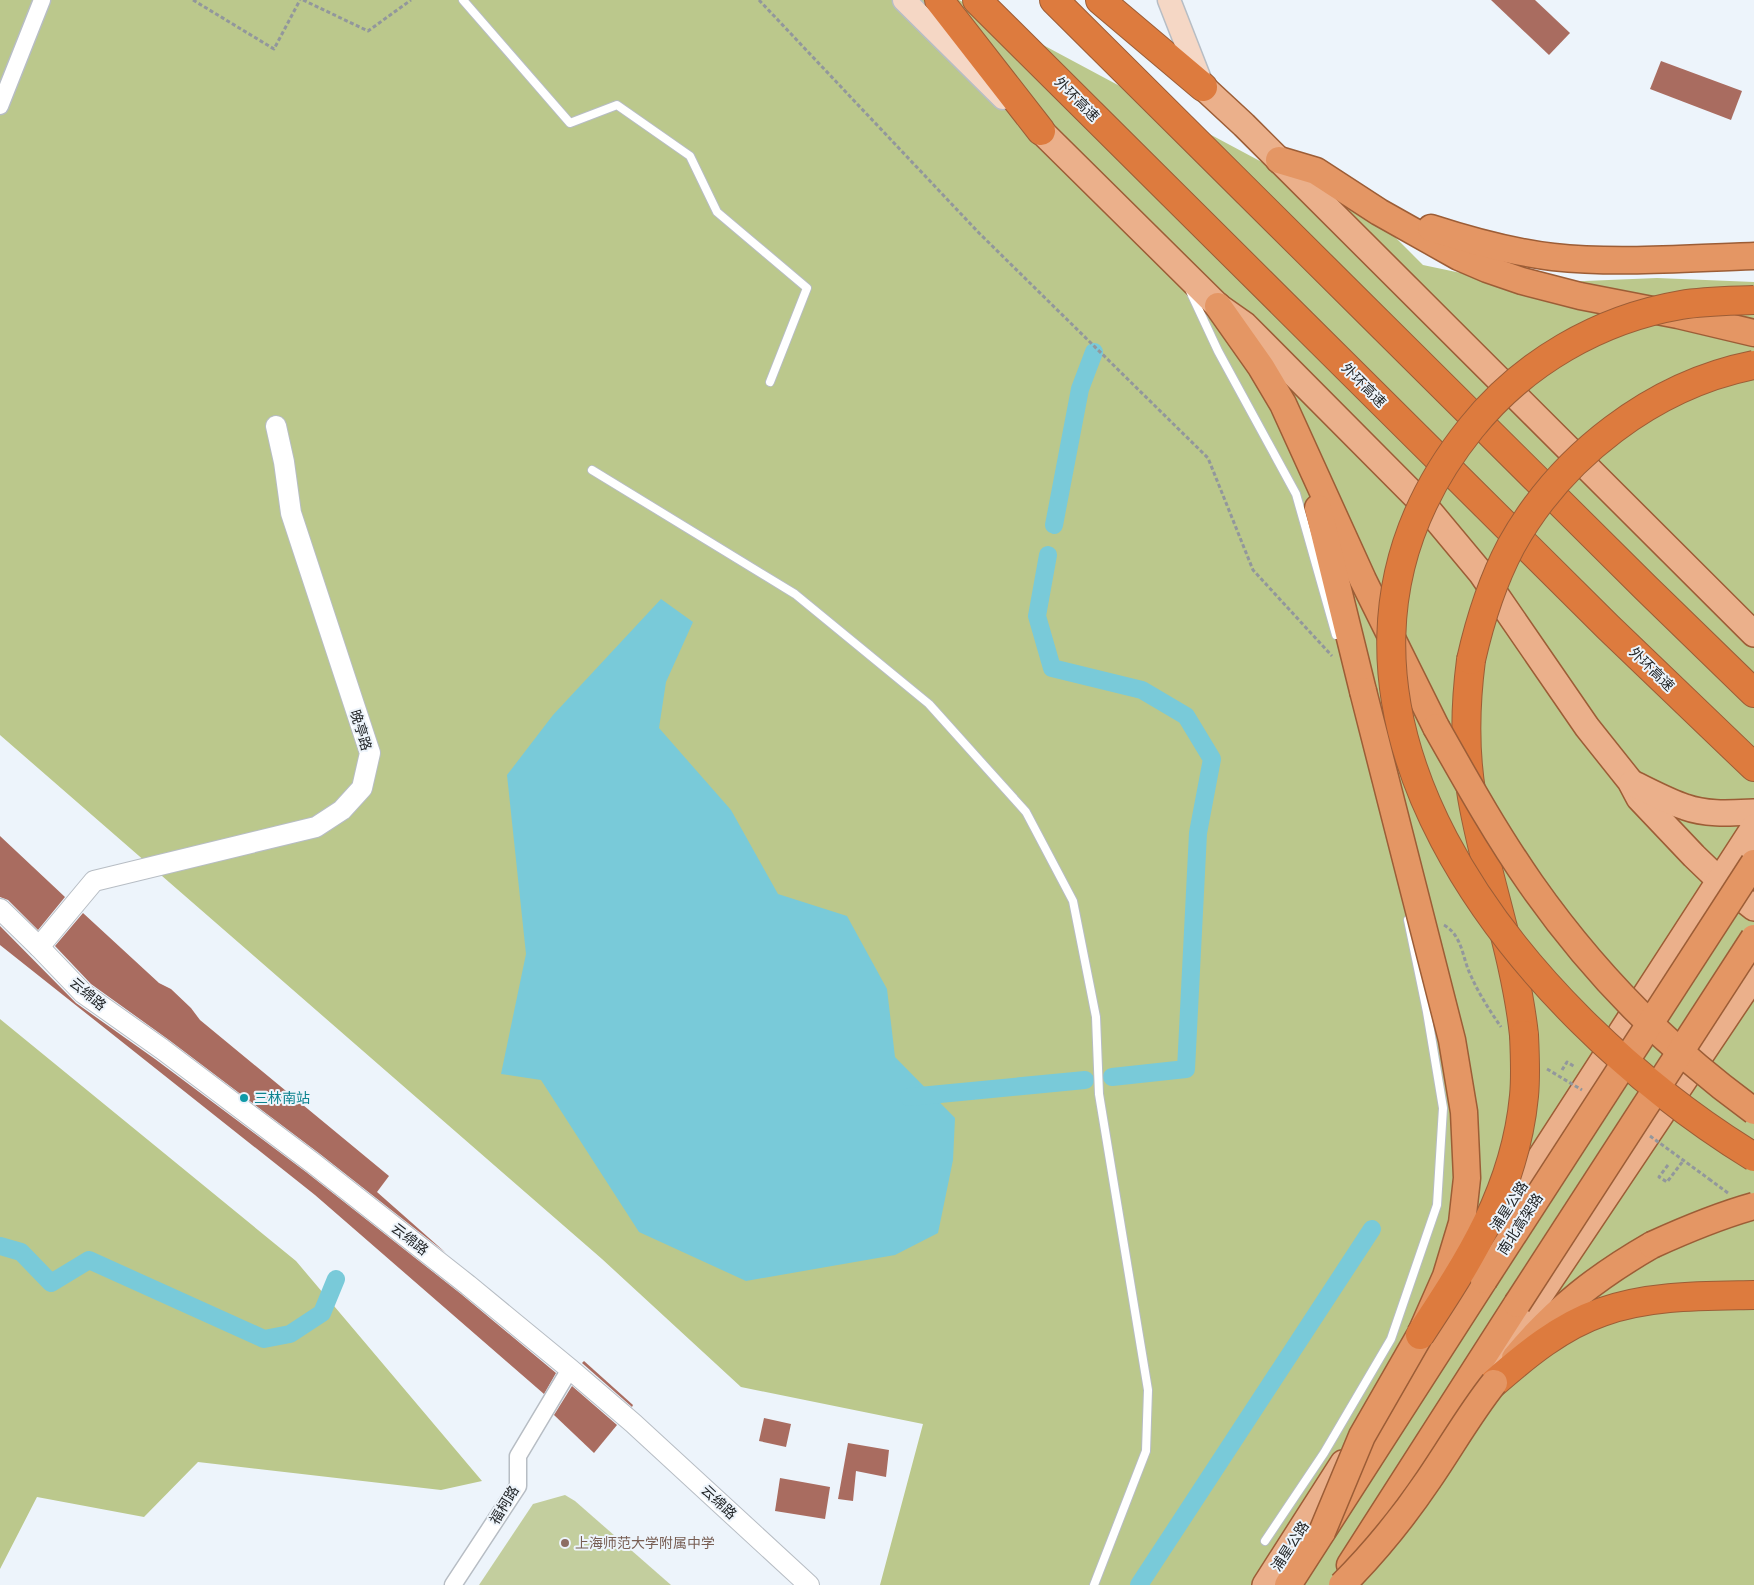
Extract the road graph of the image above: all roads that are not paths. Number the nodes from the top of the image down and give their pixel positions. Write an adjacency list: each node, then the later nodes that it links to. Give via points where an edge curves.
1 (42, 0): 10 (street)
2 (463, 0): 20 (lane, via 570,123 617,106 690,156 717,212 807,288)
3 (904, 0): 11 (main road, via 1012,107)
4 (939, 0): 11 (highway)
5 (977, 0): 27 (highway, 外环高速, bridge)
6 (1054, 0): 26 (highway, bridge)
7 (1169, 0): 9 (main road)
8 (1106, 3): 9 (highway)
9 (1203, 86): 12 (main road)
10 (0, 106)
11 (1041, 131): 15 (main road)
12 (1279, 160): 13 (highway, via 1316,170); 24 (main road)
13 (1379, 212): 14 (highway, via 1504,249 1553,257); 18 (highway, via 1459,257 1503,275 1580,296)
14 (1754, 256)
15 (1179, 268): 17 (main road); 25 (lane, via 1218,351 1296,494)
16 (1754, 300): 40 (highway, bridge, via 1681,305 1606,326 1553,354 1500,396 1476,421 1444,464 1420,511 1403,560 1391,635 1397,708 1408,756 1444,840 1479,900 1526,962 1591,1030 1662,1092)
17 (1218, 306): 23 (highway, via 1283,404); 28 (main road, via 1245,325 1396,476 1448,533 1496,594 1587,727)
18 (1742, 330)
19 (1754, 365): 43 (highway, bridge, via 1717,375 1661,399 1610,431 1587,451 1527,520 1511,546 1486,601 1471,660 1466,746 1477,822 1514,965 1521,1005 1524,1096 1513,1154 1494,1210 1457,1278)
20 (770, 382)
21 (276, 426): 37 (street, 晚亭路, via 291,512 370,753 362,788 342,810 316,827 94,881)
22 (592, 470): 50 (lane, via 795,594 929,704 1026,812 1073,901 1096,1017 1100,1094 1148,1390 1146,1451)
23 (1318, 478): 39 (highway, bridge, via 1436,728 1510,852 1583,951 1641,1014 1706,1074); 43 (highway, bridge, via 1317,504 1452,1040 1464,1112 1467,1178 1462,1223 1446,1276)
24 (1754, 634)
25 (1338, 642)
26 (1754, 692)
27 (1754, 767)
28 (1630, 781): 29 (main road, via 1686,808 1718,813); 32 (main road, via 1639,798)
29 (1754, 812)
30 (1754, 827): 32 (main road, 浦星公路)
31 (1754, 863): 46 (highway, 南北高架路, bridge)
32 (1720, 881): 34 (main road); 51 (main road, 浦星公路)
33 (1405, 907): 47 (lane, via 1443,1108 1436,1205 1391,1339 1324,1453)
34 (1754, 908)
35 (0, 909): 37 (street, 云绵路)
36 (1754, 938): 53 (highway, bridge)
37 (39, 947): 44 (street, 云绵路, via 82,993 313,1163)
38 (1754, 976): 55 (main road, via 1424,1469)
39 (1754, 1110)
40 (1754, 1157)
41 (1754, 1206): 45 (highway, bridge, via 1691,1227 1652,1245 1590,1284 1535,1333)
42 (1754, 1295): 45 (highway, via 1662,1298 1601,1312 1537,1347)
43 (1420, 1335): 46 (highway, bridge, via 1362,1436)
44 (570, 1369): 48 (street, 福柯路, via 518,1456 518,1486); 49 (street, 云绵路)
45 (1494, 1383): 54 (highway, bridge, via 1429,1480 1376,1548)
46 (1322, 1532): 52 (highway, 南北高架路)
47 (1265, 1541)
48 (453, 1585)
49 (809, 1585)
50 (1094, 1585)
51 (1265, 1585)
52 (1288, 1585)
53 (1338, 1585)
54 (1342, 1585)
55 (1351, 1585)

